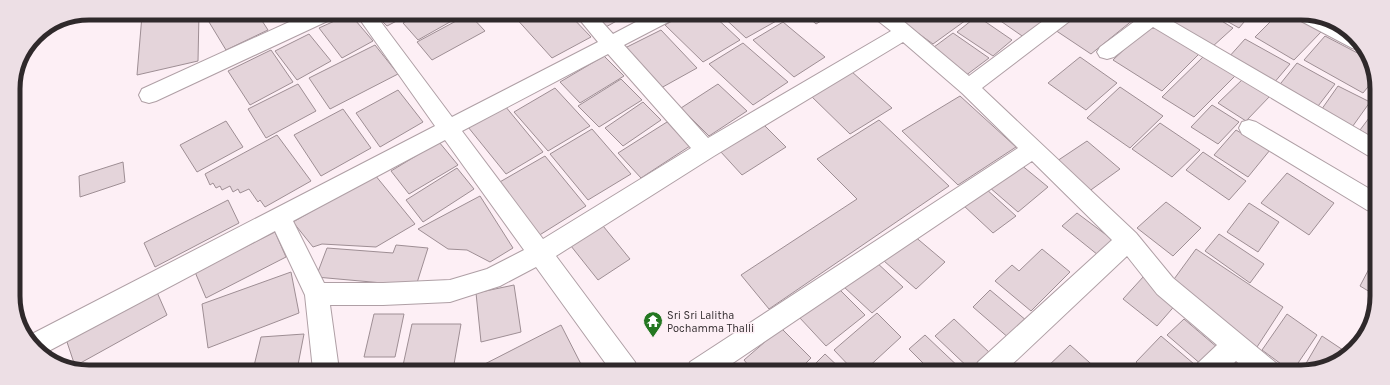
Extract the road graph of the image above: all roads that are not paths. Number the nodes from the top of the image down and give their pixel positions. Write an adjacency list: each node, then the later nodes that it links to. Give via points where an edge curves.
1 (314, 20): 15 (street)
2 (369, 20): 16 (street)
3 (589, 20): 12 (street)
4 (655, 20): 12 (street)
5 (890, 20): 10 (street)
6 (1057, 20): 14 (street)
7 (1146, 20): 13 (street)
8 (1158, 20): 18 (street)
9 (1323, 24): 11 (street)
10 (905, 32): 14 (street); 20 (street)
11 (1345, 35)
12 (610, 45): 16 (street); 20 (street)
13 (1107, 52)
14 (968, 87): 19 (street)
15 (149, 95)
16 (449, 128): 22 (street); 24 (street)
17 (1249, 128): 21 (street)
18 (1370, 146)
19 (1034, 149): 23 (street); 30 (street)
20 (706, 150): 24 (street)
21 (1370, 200)
22 (279, 216): 25 (street); 26 (street)
23 (1128, 240): 27 (street, via 1165,286); 31 (street)
24 (539, 254): 25 (street, via 492,278 450,291); 29 (street)
25 (316, 294): 28 (street)
26 (38, 343)
27 (1234, 346): 32 (street); 33 (street)
28 (325, 365)
29 (622, 365)
30 (708, 365)
31 (993, 365)
32 (1214, 365)
33 (1257, 365)

